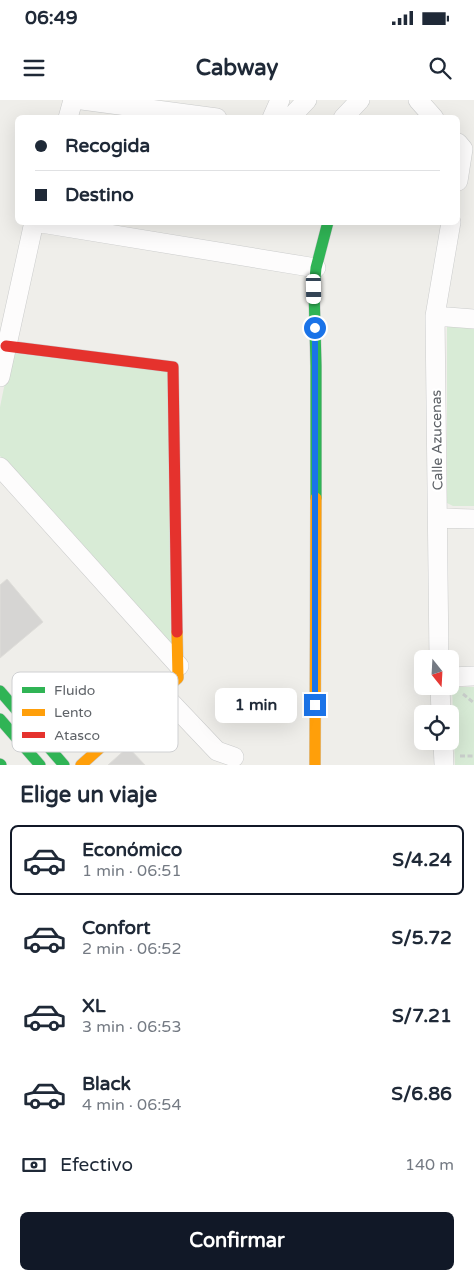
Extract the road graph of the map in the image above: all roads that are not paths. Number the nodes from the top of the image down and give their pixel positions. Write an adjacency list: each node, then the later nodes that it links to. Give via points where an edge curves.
1 (73, 100): 7 (street)
2 (82, 100): 8 (street)
3 (280, 100): 9 (street)
4 (307, 100): 10 (street)
5 (360, 100): 11 (street)
6 (418, 100): 12 (street)
7 (69, 115)
8 (194, 115)
9 (273, 115)
10 (293, 115)
11 (347, 115)
12 (431, 115)
13 (463, 147): 14 (street)
14 (460, 167)
15 (33, 225): 22 (street)
16 (52, 225): 19 (street)
17 (327, 225): 19 (street)
18 (450, 225): 20 (street, Calle Azucenas)
19 (316, 268): 44 (street)
20 (435, 316): 21 (street); 25 (street, Calle Azucenas)
21 (474, 319)
22 (6, 346): 23 (street); 28 (street, via 173,367)
23 (0, 377)
24 (0, 467): 28 (street)
25 (438, 518): 26 (street); 27 (street, Calle Azucenas)
26 (474, 518)
27 (439, 650)
28 (179, 666): 30 (street)
29 (474, 676): 31 (street)
30 (178, 678)
31 (459, 681)
32 (0, 691): 33 (street)
33 (12, 705)
34 (178, 710): 40 (street, via 217,751)
35 (0, 720): 36 (street)
36 (12, 734)
37 (28, 752): 41 (street)
38 (53, 752): 42 (street)
39 (96, 752): 43 (street)
40 (234, 756)
41 (40, 765)
42 (64, 765)
43 (81, 765)
44 (315, 765)

